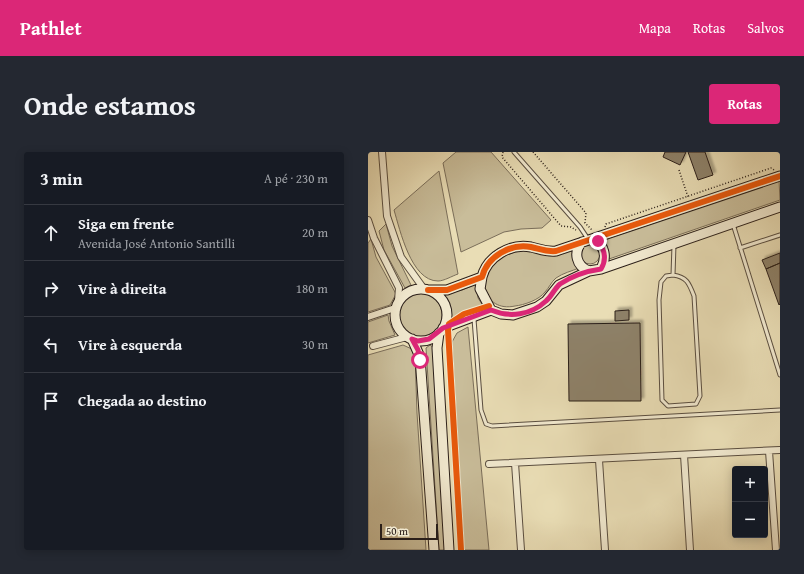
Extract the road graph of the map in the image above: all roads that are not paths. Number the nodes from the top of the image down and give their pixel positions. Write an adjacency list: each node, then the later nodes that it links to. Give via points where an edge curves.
1 (382, 152): 15 (street, via 387,216 401,257)
2 (514, 152): 8 (lane)
3 (779, 175): 8 (street)
4 (780, 207): 6 (street)
5 (368, 220): 16 (street, via 374,238 399,288)
6 (733, 223): 9 (street); 10 (lane)
7 (780, 235): 10 (lane)
8 (589, 238): 11 (street, via 600,243 604,251); 12 (street, via 578,248 577,259 580,265); 14 (street, via 556,251 546,252 525,247 504,251 485,267)
9 (674, 243): 11 (street); 13 (lane)
10 (740, 248): 23 (lane)
11 (601, 269): 12 (street)
12 (589, 271): 17 (street, via 559,285 546,301 537,307 513,315)
13 (673, 275): 13 (lane, via 666,276 661,282 659,300 662,400 668,406 688,406 696,404 700,396 694,296 688,280)
14 (482, 277): 15 (street, via 447,290); 17 (street, via 480,289)
15 (426, 290): 16 (street, via 412,290); 20 (street, via 440,297 443,303 446,316)
16 (397, 305): 18 (street); 21 (street, via 395,315 398,328)
17 (491, 310): 19 (street)
18 (368, 317)
19 (474, 317): 20 (street); 24 (lane, via 481,410 486,424 492,426)
20 (441, 331): 21 (street, via 424,341); 32 (street, via 437,348)
21 (410, 338): 22 (street); 31 (street, via 420,357)
22 (373, 346)
23 (780, 375)
24 (780, 410)
25 (780, 450): 26 (street)
26 (770, 451): 27 (street); 36 (street)
27 (684, 455): 28 (street); 35 (street)
28 (599, 460): 29 (street); 34 (street)
29 (515, 463): 30 (street); 33 (street)
30 (489, 464)
31 (434, 550)
32 (449, 550)
33 (521, 550)
34 (605, 550)
35 (690, 550)
36 (776, 550)

